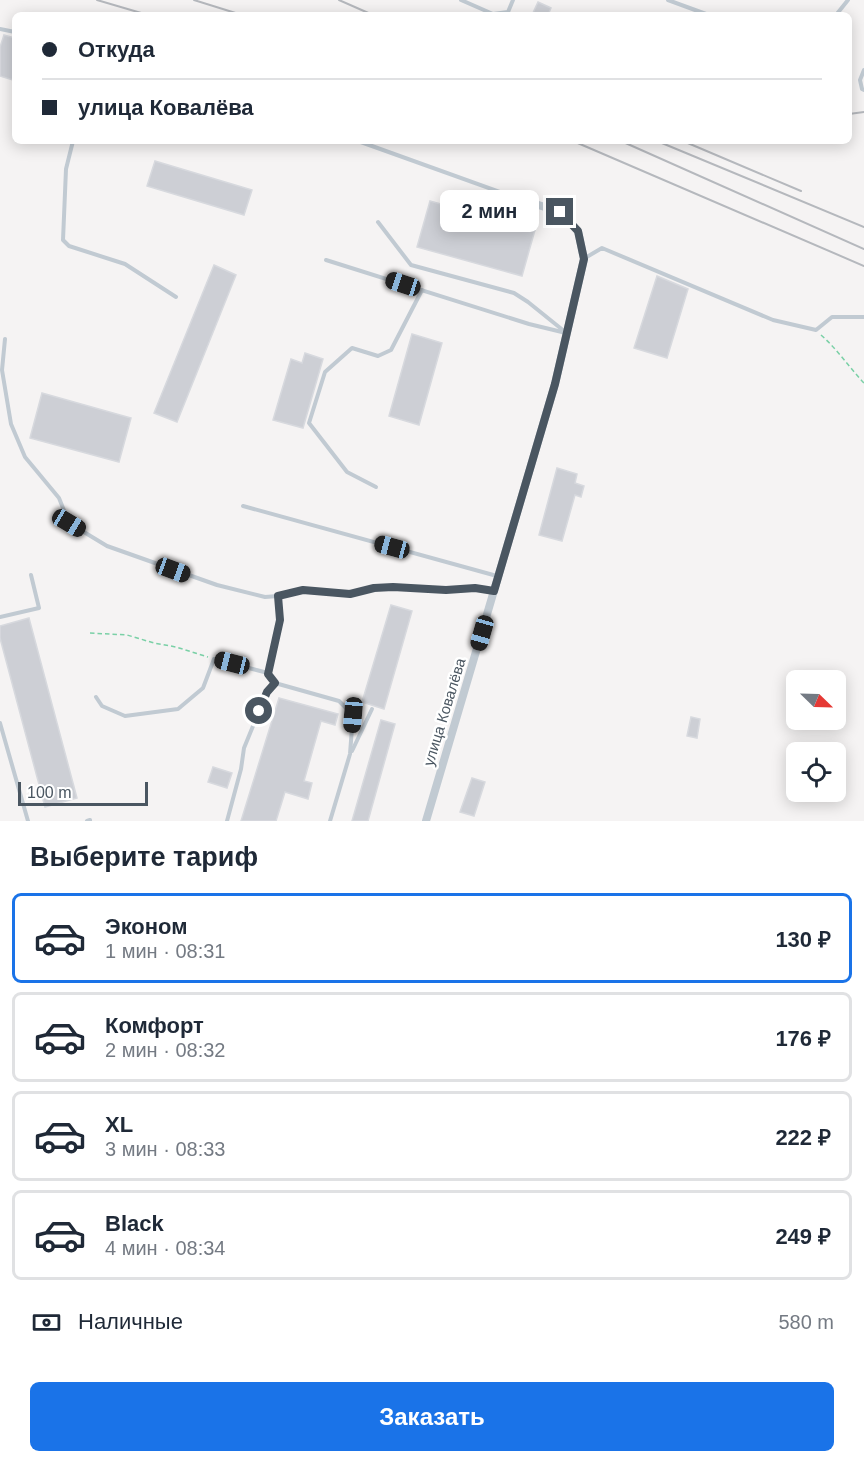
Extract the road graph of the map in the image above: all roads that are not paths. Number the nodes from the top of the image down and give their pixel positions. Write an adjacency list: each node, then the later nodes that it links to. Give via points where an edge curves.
1 (461, 0): 4 (lane)
2 (668, 0): 5 (lane)
3 (848, 0): 6 (lane)
4 (488, 12)
5 (701, 12)
6 (838, 12)
7 (864, 70): 8 (lane, via 860,80)
8 (864, 90)
9 (72, 144): 16 (lane, via 66,169 63,240 69,246 125,264)
10 (366, 144): 11 (lane)
11 (514, 197): 13 (street, улица Ковалёва, via 560,212 578,231)
12 (378, 222): 18 (lane, via 411,265 514,293)
13 (584, 259): 17 (lane, via 602,248 773,320 816,330 832,317); 18 (street, улица Ковалёва)
14 (326, 260): 15 (lane)
15 (422, 290): 18 (lane); 20 (lane, via 391,350 378,356 352,348 325,372 309,423 347,472)
16 (176, 297)
17 (864, 317)
18 (567, 334): 23 (street, улица Ковалёва)
19 (4, 339): 25 (lane, via 2,370 11,424 25,456 59,498 69,523 107,546 217,585 265,597)
20 (376, 488)
21 (243, 506): 23 (lane)
22 (32, 575): 26 (lane, via 39,608)
23 (498, 576): 24 (street, улица Ковалёва)
24 (494, 591): 25 (lane, via 393,587 350,594 303,590); 36 (street, улица Ковалёва)
25 (278, 596): 27 (lane, via 280,620)
26 (0, 617)
27 (268, 674): 28 (lane); 29 (lane, via 214,659 203,688 178,709 125,716 102,706)
28 (275, 683): 32 (lane, via 339,701 353,715); 34 (lane, via 267,692 244,748)
29 (96, 697)
30 (372, 709): 32 (lane)
31 (0, 723): 33 (lane)
32 (350, 754): 35 (lane)
33 (28, 821)
34 (227, 821)
35 (330, 821)
36 (426, 821)

